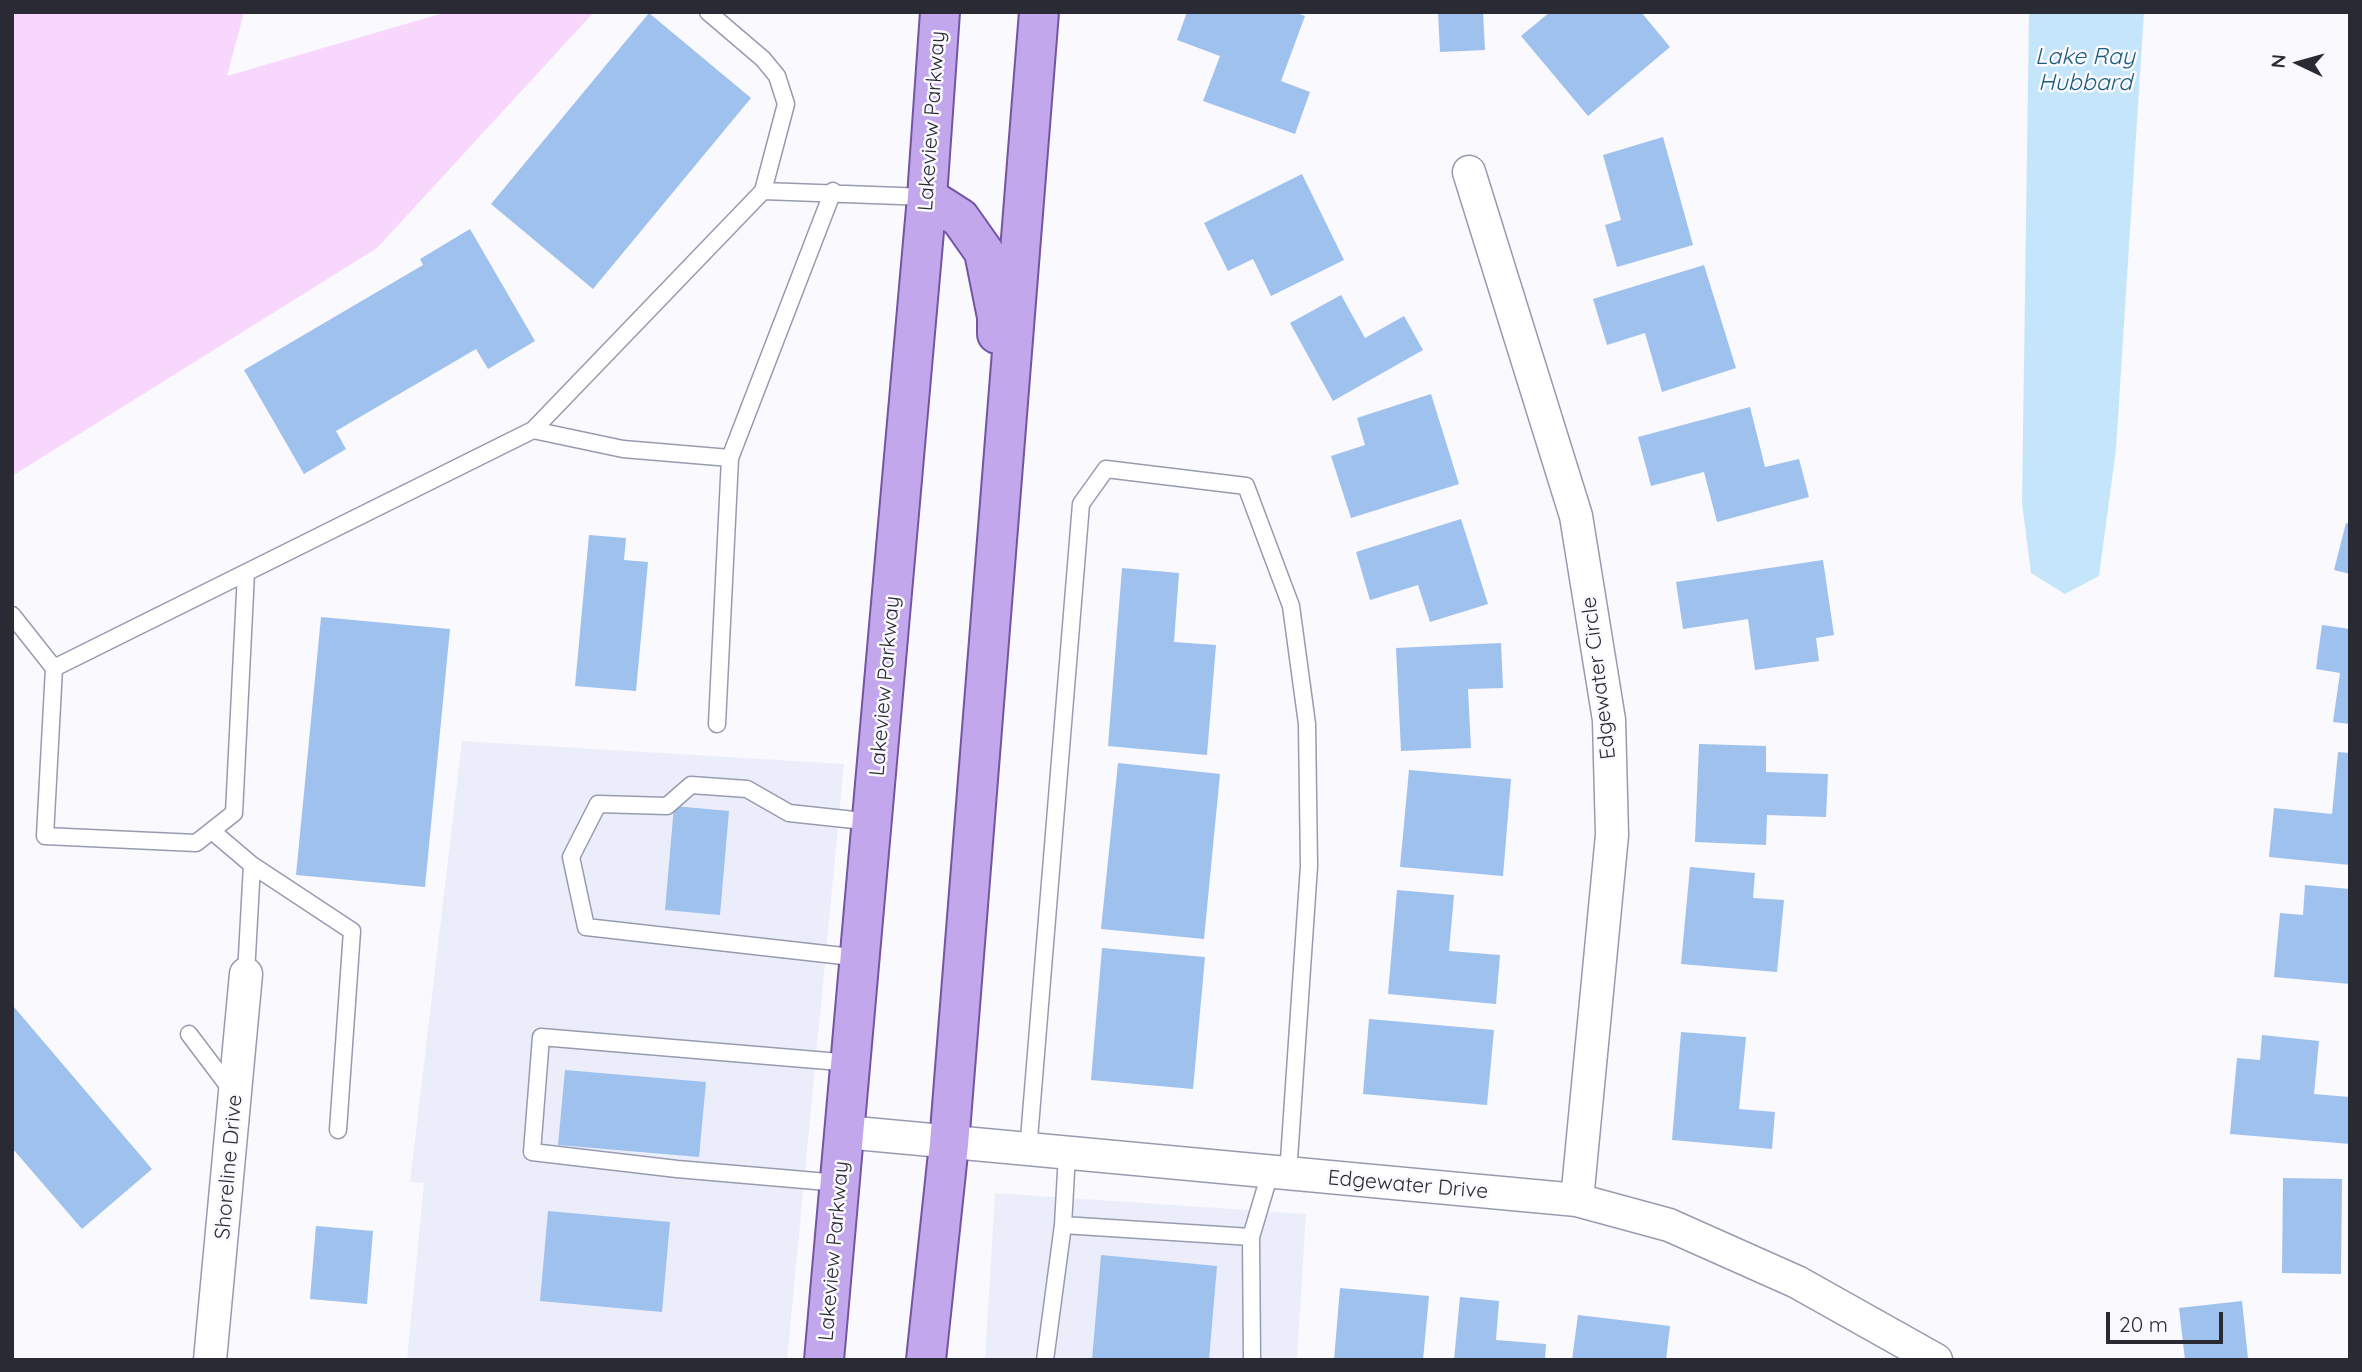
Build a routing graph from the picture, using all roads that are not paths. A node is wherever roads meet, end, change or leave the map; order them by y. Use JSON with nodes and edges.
{"nodes":[{"id":1,"x":708,"y":12,"type":"edge"},
{"id":2,"x":940,"y":12,"type":"edge"},
{"id":3,"x":1039,"y":12,"type":"edge"},
{"id":4,"x":1469,"y":172,"type":"dead end"},
{"id":5,"x":764,"y":191,"type":"junction"},
{"id":6,"x":833,"y":191,"type":"junction"},
{"id":7,"x":927,"y":197,"type":"junction"},
{"id":8,"x":533,"y":430,"type":"junction"},
{"id":9,"x":730,"y":458,"type":"junction"},
{"id":10,"x":1000,"y":494,"type":"junction"},
{"id":11,"x":246,"y":573,"type":"junction"},
{"id":12,"x":12,"y":615,"type":"edge"},
{"id":13,"x":54,"y":668,"type":"junction"},
{"id":14,"x":718,"y":724,"type":"dead end"},
{"id":15,"x":873,"y":822,"type":"junction"},
{"id":16,"x":212,"y":831,"type":"junction"},
{"id":17,"x":252,"y":865,"type":"junction"},
{"id":18,"x":861,"y":958,"type":"junction"},
{"id":19,"x":246,"y":974,"type":"joint"},
{"id":20,"x":189,"y":1034,"type":"dead end"},
{"id":21,"x":852,"y":1063,"type":"junction"},
{"id":22,"x":236,"y":1096,"type":"junction"},
{"id":23,"x":338,"y":1130,"type":"dead end"},
{"id":24,"x":845,"y":1132,"type":"junction"},
{"id":25,"x":949,"y":1144,"type":"junction"},
{"id":26,"x":1028,"y":1151,"type":"junction"},
{"id":27,"x":1067,"y":1154,"type":"junction"},
{"id":28,"x":1279,"y":1173,"type":"junction"},
{"id":29,"x":840,"y":1183,"type":"junction"},
{"id":30,"x":1577,"y":1200,"type":"junction"},
{"id":31,"x":1063,"y":1224,"type":"junction"},
{"id":32,"x":1251,"y":1237,"type":"junction"},
{"id":33,"x":210,"y":1360,"type":"edge"},
{"id":34,"x":824,"y":1360,"type":"edge"},
{"id":35,"x":926,"y":1360,"type":"edge"},
{"id":36,"x":1045,"y":1360,"type":"edge"},
{"id":37,"x":1252,"y":1360,"type":"edge"},
{"id":38,"x":1936,"y":1360,"type":"edge"}],
"edges":[{"from":1,"to":5,"type":"lane"},
{"from":2,"to":7,"type":"main road","name":"Lakeview Parkway"},
{"from":3,"to":10,"type":"main road"},
{"from":4,"to":30,"type":"street","name":"Edgewater Circle"},
{"from":5,"to":6,"type":"lane"},
{"from":5,"to":8,"type":"lane"},
{"from":6,"to":7,"type":"lane"},
{"from":6,"to":9,"type":"lane"},
{"from":7,"to":10,"type":"main road"},
{"from":7,"to":15,"type":"main road","name":"Lakeview Parkway"},
{"from":8,"to":9,"type":"lane"},
{"from":8,"to":11,"type":"lane"},
{"from":9,"to":14,"type":"lane"},
{"from":10,"to":25,"type":"main road"},
{"from":11,"to":13,"type":"lane"},
{"from":11,"to":16,"type":"lane"},
{"from":12,"to":13,"type":"lane"},
{"from":13,"to":16,"type":"lane"},
{"from":15,"to":18,"type":"main road","name":"Lakeview Parkway"},
{"from":15,"to":18,"type":"lane"},
{"from":16,"to":17,"type":"lane"},
{"from":17,"to":19,"type":"lane"},
{"from":17,"to":23,"type":"lane"},
{"from":18,"to":21,"type":"main road","name":"Lakeview Parkway"},
{"from":19,"to":22,"type":"street","name":"Shoreline Drive"},
{"from":20,"to":22,"type":"lane"},
{"from":21,"to":24,"type":"main road","name":"Lakeview Parkway"},
{"from":21,"to":29,"type":"lane"},
{"from":22,"to":33,"type":"street","name":"Shoreline Drive"},
{"from":24,"to":25,"type":"street","name":"Edgewater Drive"},
{"from":24,"to":29,"type":"main road","name":"Lakeview Parkway"},
{"from":25,"to":26,"type":"street","name":"Edgewater Drive"},
{"from":25,"to":35,"type":"main road"},
{"from":26,"to":27,"type":"street","name":"Edgewater Drive"},
{"from":26,"to":28,"type":"lane"},
{"from":27,"to":28,"type":"street","name":"Edgewater Drive"},
{"from":27,"to":31,"type":"lane"},
{"from":28,"to":30,"type":"street","name":"Edgewater Drive"},
{"from":28,"to":32,"type":"lane"},
{"from":29,"to":34,"type":"main road","name":"Lakeview Parkway"},
{"from":30,"to":38,"type":"street","name":"Edgewater Drive"},
{"from":31,"to":32,"type":"lane"},
{"from":31,"to":36,"type":"lane"},
{"from":32,"to":37,"type":"lane"}]}
